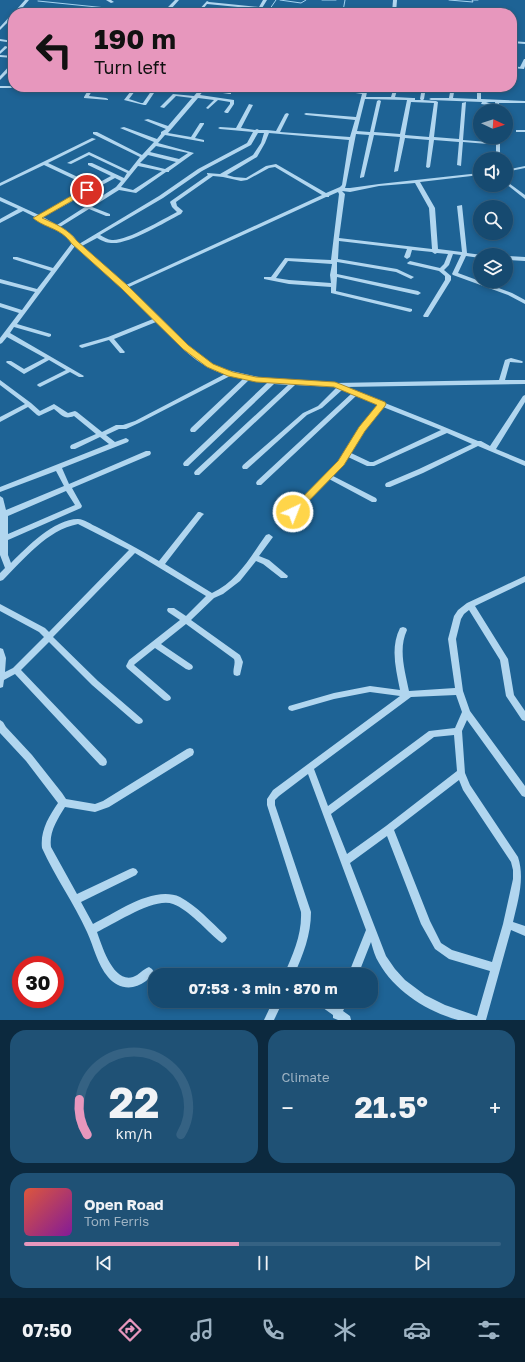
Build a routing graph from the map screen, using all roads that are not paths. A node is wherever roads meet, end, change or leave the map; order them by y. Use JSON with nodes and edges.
{"nodes":[{"id":1,"x":177,"y":0,"type":"edge"},
{"id":2,"x":264,"y":0,"type":"edge"},
{"id":3,"x":27,"y":1,"type":"edge"},
{"id":4,"x":210,"y":2,"type":"edge"},
{"id":5,"x":20,"y":8,"type":"edge"},
{"id":6,"x":168,"y":8,"type":"edge"},
{"id":7,"x":260,"y":8,"type":"joint"},
{"id":8,"x":0,"y":19,"type":"edge"},
{"id":9,"x":8,"y":21,"type":"joint"},
{"id":10,"x":0,"y":29,"type":"edge"},
{"id":11,"x":6,"y":47,"type":"dead end"},
{"id":12,"x":0,"y":54,"type":"edge"},
{"id":13,"x":525,"y":60,"type":"edge"},
{"id":14,"x":517,"y":68,"type":"edge"},
{"id":15,"x":8,"y":70,"type":"edge"},
{"id":16,"x":0,"y":79,"type":"edge"},
{"id":17,"x":89,"y":92,"type":"edge"},
{"id":18,"x":132,"y":92,"type":"edge"},
{"id":19,"x":152,"y":92,"type":"edge"},
{"id":20,"x":200,"y":92,"type":"edge"},
{"id":21,"x":224,"y":92,"type":"edge"},
{"id":22,"x":365,"y":92,"type":"edge"},
{"id":23,"x":395,"y":92,"type":"edge"},
{"id":24,"x":423,"y":92,"type":"edge"},
{"id":25,"x":452,"y":92,"type":"edge"},
{"id":26,"x":479,"y":92,"type":"edge"},
{"id":27,"x":229,"y":93,"type":"dead end"},
{"id":28,"x":196,"y":97,"type":"junction"},
{"id":29,"x":393,"y":98,"type":"junction"},
{"id":30,"x":106,"y":99,"type":"dead end"},
{"id":31,"x":217,"y":99,"type":"junction"},
{"id":32,"x":422,"y":99,"type":"junction"},
{"id":33,"x":451,"y":100,"type":"junction"},
{"id":34,"x":479,"y":100,"type":"junction"},
{"id":35,"x":379,"y":101,"type":"dead end"},
{"id":36,"x":497,"y":101,"type":"junction"},
{"id":37,"x":436,"y":102,"type":"junction"},
{"id":38,"x":525,"y":102,"type":"edge"},
{"id":39,"x":464,"y":103,"type":"junction"},
{"id":40,"x":490,"y":104,"type":"edge"},
{"id":41,"x":497,"y":104,"type":"edge"},
{"id":42,"x":251,"y":105,"type":"dead end"},
{"id":43,"x":162,"y":107,"type":"dead end"},
{"id":44,"x":208,"y":108,"type":"dead end"},
{"id":45,"x":226,"y":112,"type":"dead end"},
{"id":46,"x":287,"y":114,"type":"dead end"},
{"id":47,"x":306,"y":114,"type":"dead end"},
{"id":48,"x":358,"y":119,"type":"junction"},
{"id":49,"x":146,"y":120,"type":"dead end"},
{"id":50,"x":202,"y":124,"type":"dead end"},
{"id":51,"x":122,"y":128,"type":"dead end"},
{"id":52,"x":168,"y":128,"type":"junction"},
{"id":53,"x":220,"y":128,"type":"dead end"},
{"id":54,"x":238,"y":129,"type":"junction"},
{"id":55,"x":257,"y":130,"type":"junction"},
{"id":56,"x":268,"y":131,"type":"junction"},
{"id":57,"x":518,"y":131,"type":"dead end"},
{"id":58,"x":525,"y":131,"type":"edge"},
{"id":59,"x":278,"y":132,"type":"junction"},
{"id":60,"x":354,"y":132,"type":"junction"},
{"id":61,"x":95,"y":133,"type":"dead end"},
{"id":62,"x":164,"y":133,"type":"junction"},
{"id":63,"x":371,"y":134,"type":"junction"},
{"id":64,"x":403,"y":136,"type":"junction"},
{"id":65,"x":94,"y":139,"type":"dead end"},
{"id":66,"x":192,"y":139,"type":"junction"},
{"id":67,"x":352,"y":139,"type":"junction"},
{"id":68,"x":433,"y":139,"type":"junction"},
{"id":69,"x":202,"y":141,"type":"dead end"},
{"id":70,"x":461,"y":141,"type":"junction"},
{"id":71,"x":155,"y":142,"type":"junction"},
{"id":72,"x":473,"y":142,"type":"edge"},
{"id":73,"x":144,"y":155,"type":"junction"},
{"id":74,"x":180,"y":161,"type":"junction"},
{"id":75,"x":69,"y":163,"type":"dead end"},
{"id":76,"x":45,"y":164,"type":"junction"},
{"id":77,"x":90,"y":164,"type":"dead end"},
{"id":78,"x":137,"y":164,"type":"junction"},
{"id":79,"x":459,"y":165,"type":"dead end"},
{"id":80,"x":428,"y":167,"type":"dead end"},
{"id":81,"x":525,"y":167,"type":"edge"},
{"id":82,"x":200,"y":170,"type":"junction"},
{"id":83,"x":513,"y":170,"type":"edge"},
{"id":84,"x":166,"y":171,"type":"junction"},
{"id":85,"x":396,"y":171,"type":"dead end"},
{"id":86,"x":130,"y":173,"type":"junction"},
{"id":87,"x":212,"y":175,"type":"junction"},
{"id":88,"x":223,"y":175,"type":"junction"},
{"id":89,"x":473,"y":175,"type":"edge"},
{"id":90,"x":114,"y":176,"type":"junction"},
{"id":91,"x":362,"y":177,"type":"dead end"},
{"id":92,"x":80,"y":180,"type":"dead end"},
{"id":93,"x":124,"y":180,"type":"junction"},
{"id":94,"x":417,"y":181,"type":"junction"},
{"id":95,"x":0,"y":186,"type":"edge"},
{"id":96,"x":118,"y":188,"type":"junction"},
{"id":97,"x":513,"y":188,"type":"edge"},
{"id":98,"x":340,"y":189,"type":"junction"},
{"id":99,"x":327,"y":196,"type":"junction"},
{"id":100,"x":161,"y":197,"type":"junction"},
{"id":101,"x":525,"y":197,"type":"edge"},
{"id":102,"x":0,"y":199,"type":"edge"},
{"id":103,"x":173,"y":202,"type":"junction"},
{"id":104,"x":460,"y":206,"type":"dead end"},
{"id":105,"x":89,"y":207,"type":"junction"},
{"id":106,"x":22,"y":210,"type":"junction"},
{"id":107,"x":108,"y":215,"type":"dead end"},
{"id":108,"x":37,"y":218,"type":"junction"},
{"id":109,"x":0,"y":221,"type":"edge"},
{"id":110,"x":57,"y":227,"type":"junction"},
{"id":111,"x":96,"y":235,"type":"junction"},
{"id":112,"x":336,"y":239,"type":"junction"},
{"id":113,"x":77,"y":245,"type":"junction"},
{"id":114,"x":410,"y":249,"type":"junction"},
{"id":115,"x":435,"y":252,"type":"junction"},
{"id":116,"x":451,"y":253,"type":"junction"},
{"id":117,"x":464,"y":254,"type":"junction"},
{"id":118,"x":473,"y":255,"type":"edge"},
{"id":119,"x":407,"y":257,"type":"dead end"},
{"id":120,"x":15,"y":258,"type":"dead end"},
{"id":121,"x":513,"y":258,"type":"edge"},
{"id":122,"x":525,"y":259,"type":"edge"},
{"id":123,"x":334,"y":261,"type":"junction"},
{"id":124,"x":410,"y":263,"type":"dead end"},
{"id":125,"x":55,"y":270,"type":"junction"},
{"id":126,"x":441,"y":270,"type":"junction"},
{"id":127,"x":333,"y":275,"type":"junction"},
{"id":128,"x":412,"y":277,"type":"dead end"},
{"id":129,"x":0,"y":280,"type":"edge"},
{"id":130,"x":333,"y":285,"type":"junction"},
{"id":131,"x":125,"y":287,"type":"junction"},
{"id":132,"x":38,"y":291,"type":"junction"},
{"id":133,"x":418,"y":293,"type":"dead end"},
{"id":134,"x":525,"y":302,"type":"edge"},
{"id":135,"x":0,"y":305,"type":"edge"},
{"id":136,"x":410,"y":310,"type":"dead end"},
{"id":137,"x":23,"y":312,"type":"junction"},
{"id":138,"x":426,"y":316,"type":"dead end"},
{"id":139,"x":158,"y":319,"type":"junction"},
{"id":140,"x":13,"y":325,"type":"junction"},
{"id":141,"x":4,"y":335,"type":"edge"},
{"id":142,"x":49,"y":335,"type":"dead end"},
{"id":143,"x":110,"y":338,"type":"junction"},
{"id":144,"x":0,"y":342,"type":"edge"},
{"id":145,"x":82,"y":346,"type":"dead end"},
{"id":146,"x":122,"y":352,"type":"dead end"},
{"id":147,"x":49,"y":358,"type":"junction"},
{"id":148,"x":9,"y":362,"type":"dead end"},
{"id":149,"x":520,"y":362,"type":"dead end"},
{"id":150,"x":70,"y":370,"type":"junction"},
{"id":151,"x":230,"y":374,"type":"junction"},
{"id":152,"x":81,"y":376,"type":"dead end"},
{"id":153,"x":248,"y":378,"type":"junction"},
{"id":154,"x":0,"y":382,"type":"edge"},
{"id":155,"x":272,"y":382,"type":"junction"},
{"id":156,"x":502,"y":382,"type":"junction"},
{"id":157,"x":525,"y":382,"type":"edge"},
{"id":158,"x":293,"y":383,"type":"junction"},
{"id":159,"x":40,"y":384,"type":"dead end"},
{"id":160,"x":337,"y":386,"type":"junction"},
{"id":161,"x":354,"y":394,"type":"junction"},
{"id":162,"x":525,"y":397,"type":"edge"},
{"id":163,"x":29,"y":404,"type":"junction"},
{"id":164,"x":382,"y":404,"type":"junction"},
{"id":165,"x":522,"y":410,"type":"edge"},
{"id":166,"x":0,"y":420,"type":"edge"},
{"id":167,"x":193,"y":430,"type":"dead end"},
{"id":168,"x":447,"y":430,"type":"junction"},
{"id":169,"x":102,"y":434,"type":"junction"},
{"id":170,"x":126,"y":440,"type":"dead end"},
{"id":171,"x":479,"y":443,"type":"junction"},
{"id":172,"x":114,"y":445,"type":"junction"},
{"id":173,"x":73,"y":447,"type":"dead end"},
{"id":174,"x":492,"y":449,"type":"junction"},
{"id":175,"x":148,"y":453,"type":"dead end"},
{"id":176,"x":347,"y":454,"type":"junction"},
{"id":177,"x":186,"y":464,"type":"dead end"},
{"id":178,"x":525,"y":464,"type":"edge"},
{"id":179,"x":245,"y":467,"type":"dead end"},
{"id":180,"x":58,"y":468,"type":"junction"},
{"id":181,"x":196,"y":473,"type":"dead end"},
{"id":182,"x":328,"y":476,"type":"junction"},
{"id":183,"x":259,"y":483,"type":"dead end"},
{"id":184,"x":388,"y":485,"type":"dead end"},
{"id":185,"x":68,"y":488,"type":"junction"},
{"id":186,"x":0,"y":490,"type":"edge"},
{"id":187,"x":0,"y":498,"type":"edge"},
{"id":188,"x":374,"y":500,"type":"dead end"},
{"id":189,"x":293,"y":512,"type":"dead end"},
{"id":190,"x":200,"y":514,"type":"dead end"},
{"id":191,"x":2,"y":516,"type":"edge"},
{"id":192,"x":268,"y":537,"type":"dead end"},
{"id":193,"x":3,"y":539,"type":"junction"},
{"id":194,"x":134,"y":549,"type":"junction"},
{"id":195,"x":254,"y":557,"type":"junction"},
{"id":196,"x":160,"y":565,"type":"junction"},
{"id":197,"x":9,"y":569,"type":"junction"},
{"id":198,"x":284,"y":576,"type":"dead end"},
{"id":199,"x":0,"y":578,"type":"edge"},
{"id":200,"x":525,"y":579,"type":"edge"},
{"id":201,"x":211,"y":596,"type":"junction"},
{"id":202,"x":470,"y":605,"type":"junction"},
{"id":203,"x":0,"y":607,"type":"edge"},
{"id":204,"x":171,"y":610,"type":"dead end"},
{"id":205,"x":186,"y":620,"type":"junction"},
{"id":206,"x":403,"y":630,"type":"dead end"},
{"id":207,"x":50,"y":636,"type":"junction"},
{"id":208,"x":155,"y":644,"type":"junction"},
{"id":209,"x":0,"y":651,"type":"edge"},
{"id":210,"x":189,"y":667,"type":"dead end"},
{"id":211,"x":16,"y":670,"type":"junction"},
{"id":212,"x":237,"y":673,"type":"dead end"},
{"id":213,"x":0,"y":679,"type":"edge"},
{"id":214,"x":0,"y":685,"type":"edge"},
{"id":215,"x":459,"y":691,"type":"junction"},
{"id":216,"x":407,"y":693,"type":"junction"},
{"id":217,"x":167,"y":698,"type":"dead end"},
{"id":218,"x":292,"y":708,"type":"dead end"},
{"id":219,"x":466,"y":712,"type":"junction"},
{"id":220,"x":525,"y":718,"type":"edge"},
{"id":221,"x":139,"y":721,"type":"dead end"},
{"id":222,"x":0,"y":724,"type":"edge"},
{"id":223,"x":458,"y":731,"type":"junction"},
{"id":224,"x":190,"y":752,"type":"dead end"},
{"id":225,"x":103,"y":762,"type":"dead end"},
{"id":226,"x":310,"y":769,"type":"junction"},
{"id":227,"x":460,"y":773,"type":"junction"},
{"id":228,"x":525,"y":793,"type":"edge"},
{"id":229,"x":63,"y":804,"type":"junction"},
{"id":230,"x":327,"y":812,"type":"junction"},
{"id":231,"x":389,"y":829,"type":"junction"},
{"id":232,"x":345,"y":861,"type":"junction"},
{"id":233,"x":133,"y":872,"type":"dead end"},
{"id":234,"x":75,"y":900,"type":"junction"},
{"id":235,"x":508,"y":924,"type":"junction"},
{"id":236,"x":91,"y":930,"type":"junction"},
{"id":237,"x":371,"y":930,"type":"junction"},
{"id":238,"x":525,"y":931,"type":"edge"},
{"id":239,"x":222,"y":938,"type":"dead end"},
{"id":240,"x":293,"y":968,"type":"edge"},
{"id":241,"x":356,"y":968,"type":"edge"},
{"id":242,"x":495,"y":968,"type":"junction"},
{"id":243,"x":148,"y":973,"type":"edge"},
{"id":244,"x":275,"y":1008,"type":"edge"},
{"id":245,"x":331,"y":1008,"type":"edge"},
{"id":246,"x":341,"y":1017,"type":"edge"},
{"id":247,"x":269,"y":1020,"type":"edge"},
{"id":248,"x":474,"y":1020,"type":"edge"},
{"id":249,"x":481,"y":1020,"type":"edge"}],
"edges":[{"from":1,"to":6,"type":"street"},
{"from":2,"to":7,"type":"street"},
{"from":3,"to":5,"type":"street"},
{"from":4,"to":7,"type":"street"},
{"from":8,"to":9,"type":"street"},
{"from":9,"to":10,"type":"street"},
{"from":11,"to":12,"type":"street"},
{"from":13,"to":14,"type":"street"},
{"from":15,"to":16,"type":"street"},
{"from":17,"to":30,"type":"street"},
{"from":18,"to":19,"type":"street"},
{"from":20,"to":28,"type":"street"},
{"from":21,"to":27,"type":"street"},
{"from":22,"to":29,"type":"street"},
{"from":22,"to":48,"type":"street"},
{"from":23,"to":29,"type":"street"},
{"from":24,"to":32,"type":"street"},
{"from":25,"to":33,"type":"street"},
{"from":26,"to":34,"type":"street"},
{"from":28,"to":31,"type":"street"},
{"from":28,"to":43,"type":"street"},
{"from":28,"to":52,"type":"street"},
{"from":29,"to":32,"type":"street"},
{"from":31,"to":44,"type":"street"},
{"from":31,"to":45,"type":"street"},
{"from":32,"to":33,"type":"street"},
{"from":33,"to":34,"type":"street"},
{"from":34,"to":36,"type":"street"},
{"from":35,"to":63,"type":"street"},
{"from":36,"to":38,"type":"street"},
{"from":36,"to":41,"type":"street"},
{"from":37,"to":39,"type":"street"},
{"from":37,"to":64,"type":"street"},
{"from":37,"to":68,"type":"street"},
{"from":39,"to":40,"type":"street"},
{"from":39,"to":70,"type":"street"},
{"from":42,"to":54,"type":"street"},
{"from":46,"to":59,"type":"street"},
{"from":47,"to":48,"type":"street"},
{"from":48,"to":60,"type":"street"},
{"from":49,"to":52,"type":"street"},
{"from":50,"to":66,"type":"street"},
{"from":51,"to":71,"type":"street"},
{"from":52,"to":62,"type":"street"},
{"from":53,"to":54,"type":"street"},
{"from":54,"to":55,"type":"street"},
{"from":55,"to":56,"type":"street"},
{"from":55,"to":82,"type":"street"},
{"from":56,"to":59,"type":"street"},
{"from":56,"to":88,"type":"street"},
{"from":57,"to":58,"type":"street"},
{"from":59,"to":67,"type":"street"},
{"from":60,"to":63,"type":"street"},
{"from":60,"to":67,"type":"street"},
{"from":61,"to":73,"type":"street"},
{"from":62,"to":66,"type":"street"},
{"from":62,"to":71,"type":"street"},
{"from":63,"to":64,"type":"street"},
{"from":63,"to":91,"type":"street"},
{"from":64,"to":68,"type":"street"},
{"from":64,"to":85,"type":"street"},
{"from":65,"to":76,"type":"street"},
{"from":66,"to":69,"type":"street"},
{"from":67,"to":98,"type":"street"},
{"from":68,"to":70,"type":"street"},
{"from":68,"to":80,"type":"street"},
{"from":70,"to":72,"type":"street"},
{"from":70,"to":79,"type":"street"},
{"from":71,"to":73,"type":"street"},
{"from":71,"to":74,"type":"street"},
{"from":73,"to":74,"type":"street"},
{"from":73,"to":78,"type":"street"},
{"from":74,"to":84,"type":"street"},
{"from":75,"to":86,"type":"street"},
{"from":76,"to":92,"type":"street"},
{"from":76,"to":95,"type":"street"},
{"from":77,"to":90,"type":"street"},
{"from":78,"to":84,"type":"street"},
{"from":78,"to":86,"type":"street"},
{"from":81,"to":83,"type":"street"},
{"from":82,"to":87,"type":"street"},
{"from":82,"to":100,"type":"street"},
{"from":84,"to":96,"type":"street"},
{"from":86,"to":93,"type":"street"},
{"from":87,"to":88,"type":"street"},
{"from":87,"to":103,"type":"street"},
{"from":88,"to":99,"type":"street"},
{"from":89,"to":94,"type":"street"},
{"from":90,"to":93,"type":"street"},
{"from":90,"to":108,"type":"street"},
{"from":93,"to":96,"type":"street"},
{"from":94,"to":98,"type":"street"},
{"from":94,"to":115,"type":"street"},
{"from":96,"to":105,"type":"street"},
{"from":97,"to":101,"type":"street"},
{"from":98,"to":99,"type":"street"},
{"from":98,"to":112,"type":"street"},
{"from":99,"to":131,"type":"street"},
{"from":100,"to":103,"type":"street"},
{"from":100,"to":111,"type":"street"},
{"from":102,"to":106,"type":"street"},
{"from":103,"to":111,"type":"street"},
{"from":104,"to":117,"type":"street"},
{"from":105,"to":107,"type":"street"},
{"from":105,"to":110,"type":"street"},
{"from":106,"to":108,"type":"street"},
{"from":106,"to":109,"type":"street"},
{"from":108,"to":110,"type":"street"},
{"from":110,"to":113,"type":"street"},
{"from":111,"to":113,"type":"street"},
{"from":112,"to":114,"type":"street"},
{"from":112,"to":123,"type":"street"},
{"from":113,"to":125,"type":"street"},
{"from":113,"to":131,"type":"street"},
{"from":114,"to":115,"type":"street"},
{"from":114,"to":119,"type":"street"},
{"from":115,"to":116,"type":"street"},
{"from":116,"to":117,"type":"street"},
{"from":116,"to":126,"type":"street"},
{"from":117,"to":118,"type":"street"},
{"from":117,"to":134,"type":"street"},
{"from":120,"to":125,"type":"street"},
{"from":121,"to":122,"type":"street"},
{"from":123,"to":127,"type":"street"},
{"from":123,"to":128,"type":"street"},
{"from":123,"to":130,"type":"street"},
{"from":124,"to":126,"type":"street"},
{"from":125,"to":132,"type":"street"},
{"from":126,"to":138,"type":"street"},
{"from":127,"to":130,"type":"street"},
{"from":127,"to":133,"type":"street"},
{"from":129,"to":132,"type":"street"},
{"from":130,"to":136,"type":"street"},
{"from":131,"to":139,"type":"street"},
{"from":132,"to":137,"type":"street"},
{"from":135,"to":137,"type":"street"},
{"from":137,"to":140,"type":"street"},
{"from":139,"to":143,"type":"street"},
{"from":139,"to":151,"type":"street"},
{"from":140,"to":141,"type":"street"},
{"from":140,"to":142,"type":"street"},
{"from":141,"to":144,"type":"street"},
{"from":141,"to":147,"type":"street"},
{"from":143,"to":145,"type":"street"},
{"from":143,"to":146,"type":"street"},
{"from":147,"to":148,"type":"street"},
{"from":147,"to":150,"type":"street"},
{"from":149,"to":156,"type":"street"},
{"from":150,"to":152,"type":"street"},
{"from":150,"to":159,"type":"street"},
{"from":151,"to":153,"type":"street"},
{"from":151,"to":169,"type":"street"},
{"from":153,"to":155,"type":"street"},
{"from":153,"to":167,"type":"street"},
{"from":154,"to":163,"type":"street"},
{"from":155,"to":158,"type":"street"},
{"from":155,"to":177,"type":"street"},
{"from":156,"to":157,"type":"street"},
{"from":156,"to":160,"type":"street"},
{"from":158,"to":160,"type":"street"},
{"from":158,"to":181,"type":"street"},
{"from":160,"to":161,"type":"street"},
{"from":160,"to":179,"type":"street"},
{"from":161,"to":164,"type":"street"},
{"from":161,"to":183,"type":"street"},
{"from":162,"to":165,"type":"street"},
{"from":163,"to":166,"type":"street"},
{"from":163,"to":169,"type":"street"},
{"from":164,"to":168,"type":"street"},
{"from":164,"to":176,"type":"street"},
{"from":165,"to":174,"type":"street"},
{"from":168,"to":171,"type":"street"},
{"from":168,"to":176,"type":"street"},
{"from":169,"to":172,"type":"street"},
{"from":169,"to":173,"type":"street"},
{"from":170,"to":172,"type":"street"},
{"from":171,"to":174,"type":"street"},
{"from":171,"to":184,"type":"street"},
{"from":172,"to":180,"type":"street"},
{"from":174,"to":178,"type":"street"},
{"from":175,"to":185,"type":"street"},
{"from":176,"to":182,"type":"street"},
{"from":180,"to":185,"type":"street"},
{"from":180,"to":186,"type":"street"},
{"from":182,"to":188,"type":"street"},
{"from":182,"to":189,"type":"street"},
{"from":185,"to":191,"type":"street"},
{"from":185,"to":193,"type":"street"},
{"from":187,"to":191,"type":"street"},
{"from":190,"to":196,"type":"street"},
{"from":191,"to":193,"type":"street"},
{"from":192,"to":195,"type":"street"},
{"from":193,"to":197,"type":"street"},
{"from":194,"to":196,"type":"street"},
{"from":194,"to":197,"type":"street"},
{"from":194,"to":207,"type":"street"},
{"from":195,"to":198,"type":"street"},
{"from":195,"to":201,"type":"street"},
{"from":196,"to":201,"type":"street"},
{"from":197,"to":199,"type":"street"},
{"from":200,"to":202,"type":"street"},
{"from":201,"to":205,"type":"street"},
{"from":202,"to":215,"type":"street"},
{"from":202,"to":220,"type":"street"},
{"from":203,"to":207,"type":"street"},
{"from":204,"to":205,"type":"street"},
{"from":205,"to":208,"type":"street"},
{"from":205,"to":212,"type":"street"},
{"from":206,"to":216,"type":"street"},
{"from":207,"to":211,"type":"street"},
{"from":207,"to":221,"type":"street"},
{"from":208,"to":210,"type":"street"},
{"from":208,"to":217,"type":"street"},
{"from":209,"to":213,"type":"street"},
{"from":211,"to":213,"type":"street"},
{"from":211,"to":225,"type":"street"},
{"from":213,"to":214,"type":"street"},
{"from":215,"to":216,"type":"street"},
{"from":215,"to":219,"type":"street"},
{"from":216,"to":218,"type":"street"},
{"from":216,"to":226,"type":"street"},
{"from":219,"to":223,"type":"street"},
{"from":219,"to":228,"type":"street"},
{"from":222,"to":229,"type":"street"},
{"from":223,"to":227,"type":"street"},
{"from":223,"to":230,"type":"street"},
{"from":224,"to":229,"type":"street"},
{"from":226,"to":230,"type":"street"},
{"from":226,"to":240,"type":"street"},
{"from":227,"to":231,"type":"street"},
{"from":227,"to":235,"type":"street"},
{"from":229,"to":234,"type":"street"},
{"from":230,"to":232,"type":"street"},
{"from":231,"to":232,"type":"street"},
{"from":231,"to":242,"type":"street"},
{"from":232,"to":237,"type":"street"},
{"from":233,"to":234,"type":"street"},
{"from":234,"to":236,"type":"street"},
{"from":235,"to":238,"type":"street"},
{"from":235,"to":242,"type":"street"},
{"from":236,"to":239,"type":"street"},
{"from":236,"to":243,"type":"street"},
{"from":237,"to":241,"type":"street"},
{"from":237,"to":248,"type":"street"},
{"from":242,"to":249,"type":"street"},
{"from":244,"to":247,"type":"street"},
{"from":245,"to":246,"type":"street"}]}
